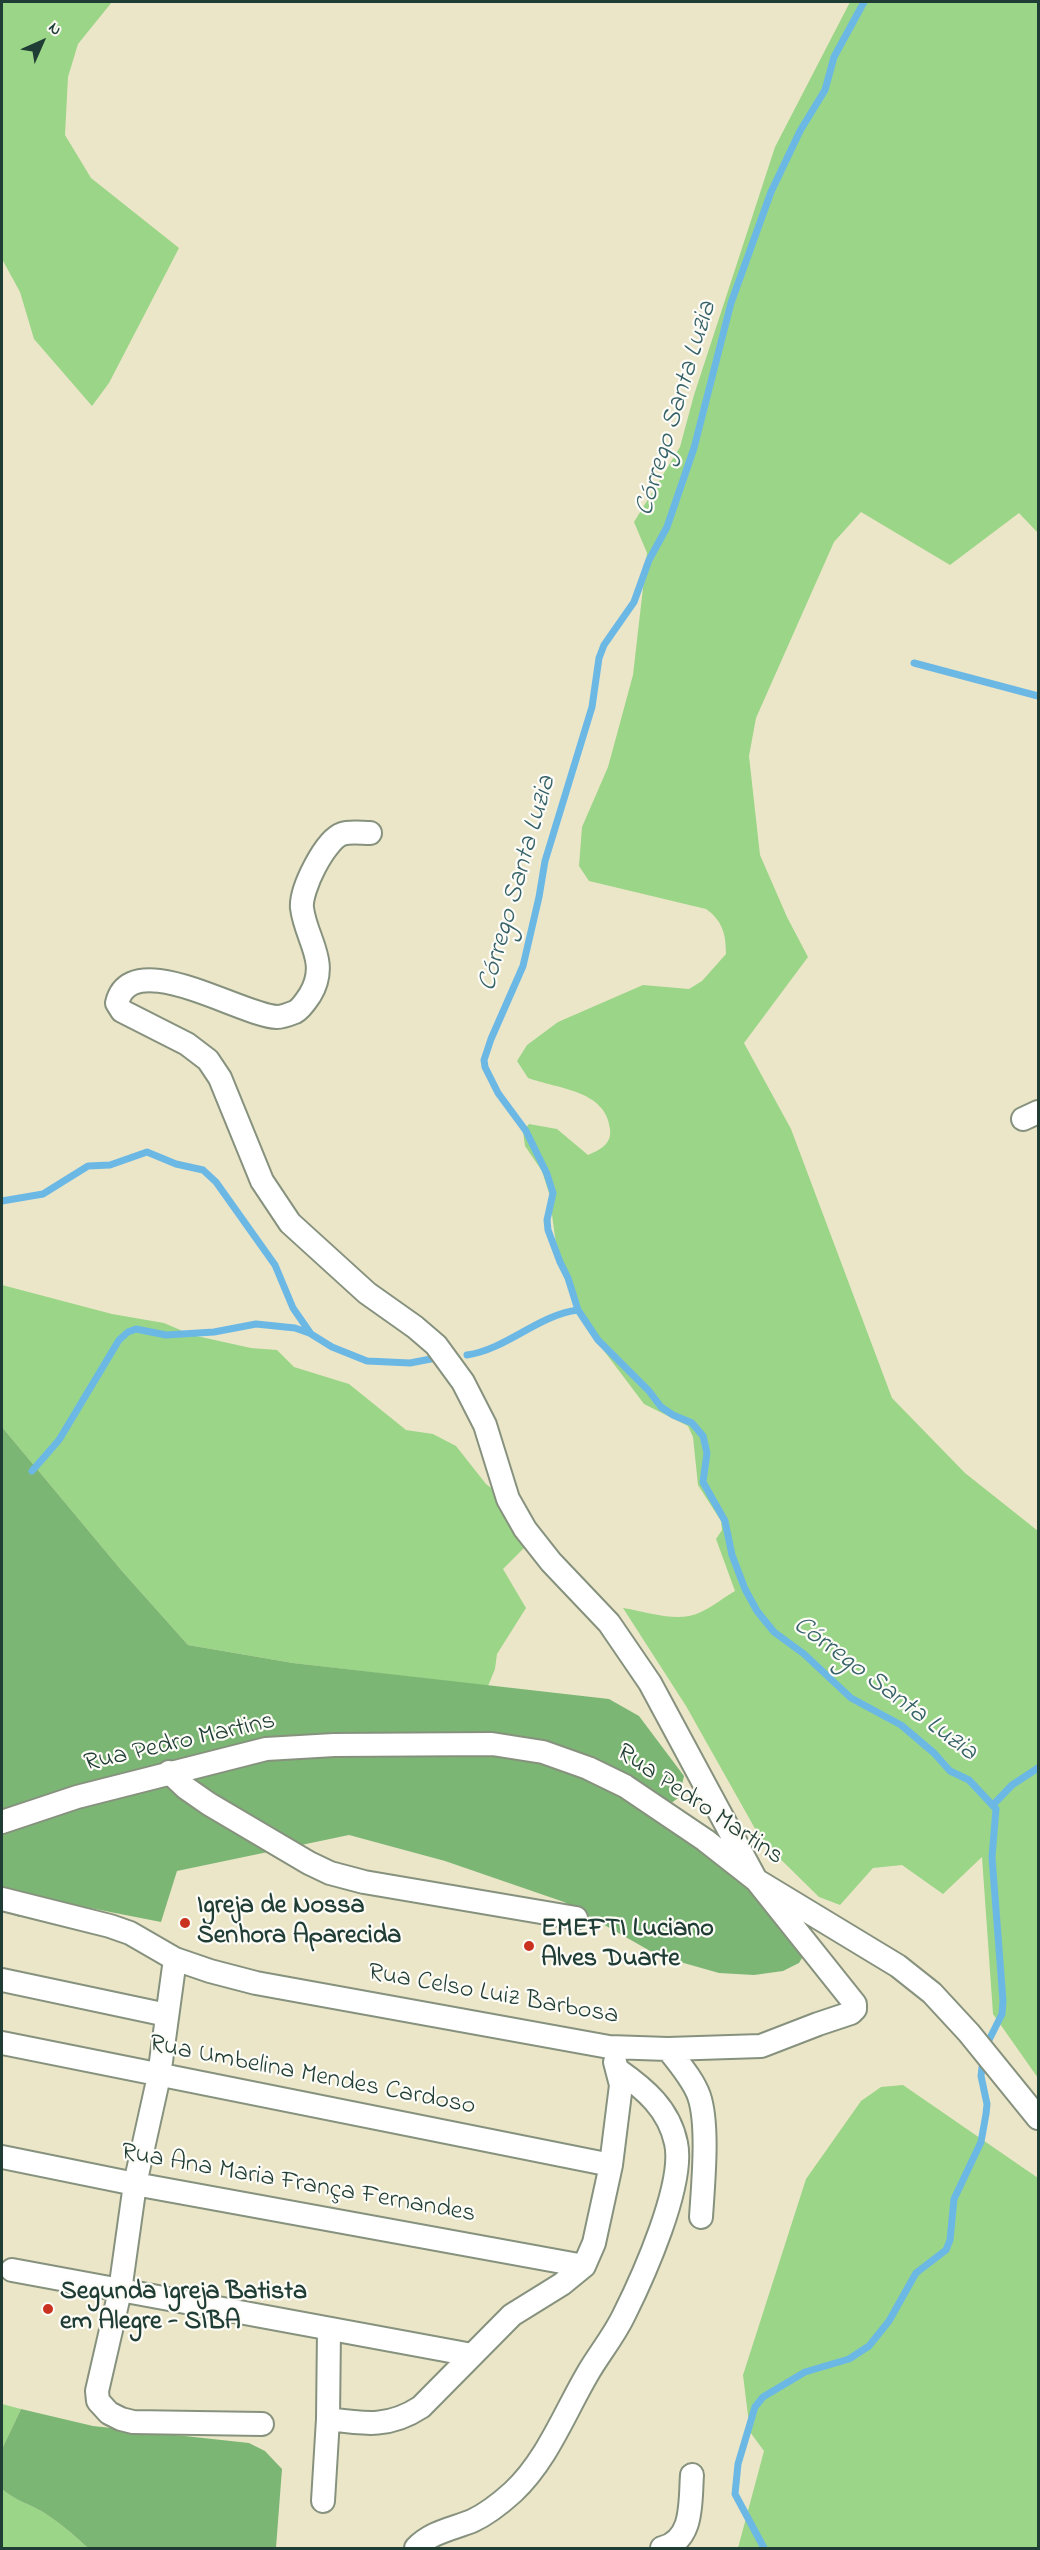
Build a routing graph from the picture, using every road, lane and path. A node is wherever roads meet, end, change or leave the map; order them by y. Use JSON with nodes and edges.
{"nodes":[{"id":1,"x":370,"y":833,"type":"dead end"},
{"id":2,"x":169,"y":1772,"type":"junction"},
{"id":3,"x":2,"y":1822,"type":"edge"},
{"id":4,"x":756,"y":1880,"type":"junction"},
{"id":5,"x":2,"y":1899,"type":"edge"},
{"id":6,"x":576,"y":1918,"type":"dead end"},
{"id":7,"x":175,"y":1959,"type":"junction"},
{"id":8,"x":2,"y":1980,"type":"edge"},
{"id":9,"x":167,"y":2015,"type":"junction"},
{"id":10,"x":2,"y":2043,"type":"edge"},
{"id":11,"x":609,"y":2047,"type":"junction"},
{"id":12,"x":668,"y":2049,"type":"junction"},
{"id":13,"x":618,"y":2070,"type":"junction"},
{"id":14,"x":159,"y":2076,"type":"junction"},
{"id":15,"x":1038,"y":2118,"type":"edge"},
{"id":16,"x":2,"y":2157,"type":"edge"},
{"id":17,"x":611,"y":2165,"type":"junction"},
{"id":18,"x":135,"y":2184,"type":"junction"},
{"id":19,"x":701,"y":2217,"type":"dead end"},
{"id":20,"x":584,"y":2266,"type":"junction"},
{"id":21,"x":12,"y":2270,"type":"dead end"},
{"id":22,"x":120,"y":2291,"type":"junction"},
{"id":23,"x":329,"y":2329,"type":"junction"},
{"id":24,"x":472,"y":2355,"type":"junction"},
{"id":25,"x":328,"y":2419,"type":"junction"},
{"id":26,"x":262,"y":2424,"type":"dead end"},
{"id":27,"x":692,"y":2475,"type":"dead end"},
{"id":28,"x":323,"y":2501,"type":"dead end"},
{"id":29,"x":416,"y":2548,"type":"edge"},
{"id":30,"x":662,"y":2548,"type":"edge"}],
"edges":[{"from":1,"to":4,"type":"street"},
{"from":2,"to":3,"type":"street","name":"Rua Pedro Martins"},
{"from":2,"to":4,"type":"street","name":"Rua Pedro Martins"},
{"from":2,"to":6,"type":"street"},
{"from":4,"to":12,"type":"street","name":"Rua Celso Luiz Barbosa"},
{"from":4,"to":15,"type":"street","name":"Rua Pedro Martins"},
{"from":5,"to":7,"type":"street","name":"Rua Celso Luiz Barbosa"},
{"from":7,"to":9,"type":"street"},
{"from":7,"to":11,"type":"street","name":"Rua Celso Luiz Barbosa"},
{"from":8,"to":9,"type":"street"},
{"from":9,"to":14,"type":"street"},
{"from":10,"to":14,"type":"street","name":"Rua Umbelina Mendes Cardoso"},
{"from":11,"to":12,"type":"street","name":"Rua Celso Luiz Barbosa"},
{"from":11,"to":13,"type":"street"},
{"from":12,"to":19,"type":"street"},
{"from":13,"to":17,"type":"street"},
{"from":13,"to":29,"type":"street"},
{"from":14,"to":17,"type":"street","name":"Rua Umbelina Mendes Cardoso"},
{"from":14,"to":18,"type":"street"},
{"from":16,"to":18,"type":"street","name":"Rua Ana Maria França Fernandes"},
{"from":17,"to":20,"type":"street"},
{"from":18,"to":20,"type":"street","name":"Rua Ana Maria França Fernandes"},
{"from":18,"to":22,"type":"street"},
{"from":20,"to":24,"type":"street"},
{"from":21,"to":22,"type":"street"},
{"from":22,"to":23,"type":"street"},
{"from":22,"to":26,"type":"street"},
{"from":23,"to":24,"type":"street"},
{"from":23,"to":25,"type":"street"},
{"from":24,"to":25,"type":"street"},
{"from":25,"to":28,"type":"street"},
{"from":27,"to":30,"type":"street"}]}
